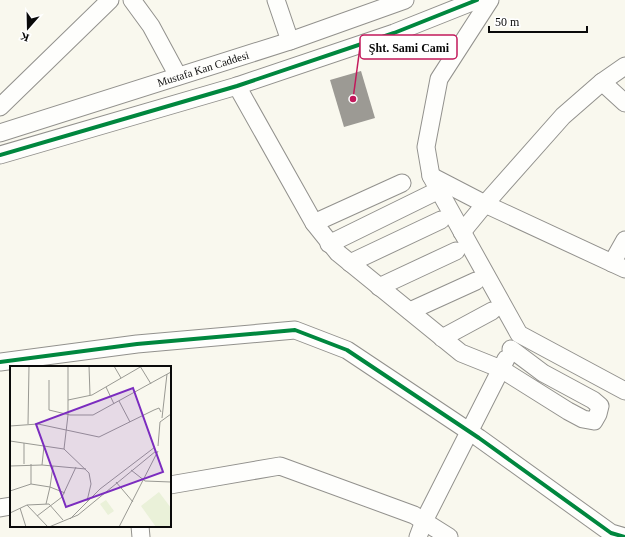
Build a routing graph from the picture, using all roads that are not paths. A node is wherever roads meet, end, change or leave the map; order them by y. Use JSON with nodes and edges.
{"nodes":[{"id":1,"x":110,"y":0,"type":"edge"},
{"id":2,"x":132,"y":0,"type":"edge"},
{"id":3,"x":276,"y":0,"type":"edge"},
{"id":4,"x":405,"y":0,"type":"edge"},
{"id":5,"x":477,"y":0,"type":"edge"},
{"id":6,"x":490,"y":0,"type":"edge"},
{"id":7,"x":290,"y":41,"type":"junction"},
{"id":8,"x":625,"y":66,"type":"edge"},
{"id":9,"x":178,"y":76,"type":"junction"},
{"id":10,"x":602,"y":82,"type":"junction"},
{"id":11,"x":237,"y":86,"type":"junction"},
{"id":12,"x":625,"y":104,"type":"edge"},
{"id":13,"x":0,"y":107,"type":"edge"},
{"id":14,"x":0,"y":133,"type":"edge"},
{"id":15,"x":0,"y":155,"type":"edge"},
{"id":16,"x":402,"y":183,"type":"dead end"},
{"id":17,"x":435,"y":183,"type":"junction"},
{"id":18,"x":485,"y":204,"type":"junction"},
{"id":19,"x":441,"y":220,"type":"dead end"},
{"id":20,"x":314,"y":223,"type":"junction"},
{"id":21,"x":462,"y":232,"type":"junction"},
{"id":22,"x":625,"y":240,"type":"edge"},
{"id":23,"x":330,"y":244,"type":"junction"},
{"id":24,"x":456,"y":250,"type":"dead end"},
{"id":25,"x":350,"y":263,"type":"junction"},
{"id":26,"x":618,"y":266,"type":"edge"},
{"id":27,"x":476,"y":281,"type":"dead end"},
{"id":28,"x":379,"y":287,"type":"junction"},
{"id":29,"x":492,"y":311,"type":"dead end"},
{"id":30,"x":410,"y":312,"type":"junction"},
{"id":31,"x":519,"y":334,"type":"junction"},
{"id":32,"x":442,"y":338,"type":"junction"},
{"id":33,"x":511,"y":349,"type":"junction"},
{"id":34,"x":84,"y":359,"type":"edge"},
{"id":35,"x":0,"y":362,"type":"edge"},
{"id":36,"x":501,"y":369,"type":"junction"},
{"id":37,"x":624,"y":389,"type":"edge"},
{"id":38,"x":469,"y":432,"type":"junction"},
{"id":39,"x":171,"y":485,"type":"edge"},
{"id":40,"x":10,"y":506,"type":"edge"},
{"id":41,"x":0,"y":508,"type":"edge"},
{"id":42,"x":424,"y":521,"type":"junction"},
{"id":43,"x":140,"y":527,"type":"edge"},
{"id":44,"x":141,"y":537,"type":"edge"},
{"id":45,"x":418,"y":537,"type":"edge"},
{"id":46,"x":449,"y":537,"type":"edge"},
{"id":47,"x":625,"y":537,"type":"edge"}],
"edges":[{"from":1,"to":13,"type":"street"},
{"from":2,"to":9,"type":"street"},
{"from":3,"to":7,"type":"street"},
{"from":4,"to":7,"type":"street","name":"Mustafa Kan Caddesi"},
{"from":5,"to":11,"type":"street"},
{"from":6,"to":17,"type":"street"},
{"from":7,"to":9,"type":"street","name":"Mustafa Kan Caddesi"},
{"from":8,"to":10,"type":"street"},
{"from":9,"to":14,"type":"street","name":"Mustafa Kan Caddesi"},
{"from":10,"to":12,"type":"street"},
{"from":10,"to":18,"type":"street"},
{"from":11,"to":15,"type":"street"},
{"from":11,"to":20,"type":"street"},
{"from":16,"to":20,"type":"street"},
{"from":17,"to":18,"type":"street"},
{"from":17,"to":21,"type":"street"},
{"from":17,"to":23,"type":"street"},
{"from":18,"to":21,"type":"street"},
{"from":18,"to":26,"type":"street"},
{"from":19,"to":25,"type":"street"},
{"from":20,"to":23,"type":"street"},
{"from":21,"to":31,"type":"street"},
{"from":22,"to":26,"type":"street"},
{"from":23,"to":25,"type":"street"},
{"from":24,"to":28,"type":"street"},
{"from":25,"to":28,"type":"street"},
{"from":27,"to":30,"type":"street"},
{"from":28,"to":30,"type":"street"},
{"from":29,"to":32,"type":"street"},
{"from":30,"to":32,"type":"street"},
{"from":31,"to":33,"type":"street"},
{"from":31,"to":37,"type":"street"},
{"from":32,"to":36,"type":"street"},
{"from":33,"to":36,"type":"street"},
{"from":33,"to":36,"type":"street"},
{"from":34,"to":35,"type":"street"},
{"from":34,"to":38,"type":"street"},
{"from":36,"to":38,"type":"street"},
{"from":38,"to":42,"type":"street"},
{"from":38,"to":47,"type":"street"},
{"from":39,"to":42,"type":"street"},
{"from":40,"to":41,"type":"street"},
{"from":42,"to":45,"type":"street"},
{"from":42,"to":46,"type":"street"},
{"from":43,"to":44,"type":"street"}]}
